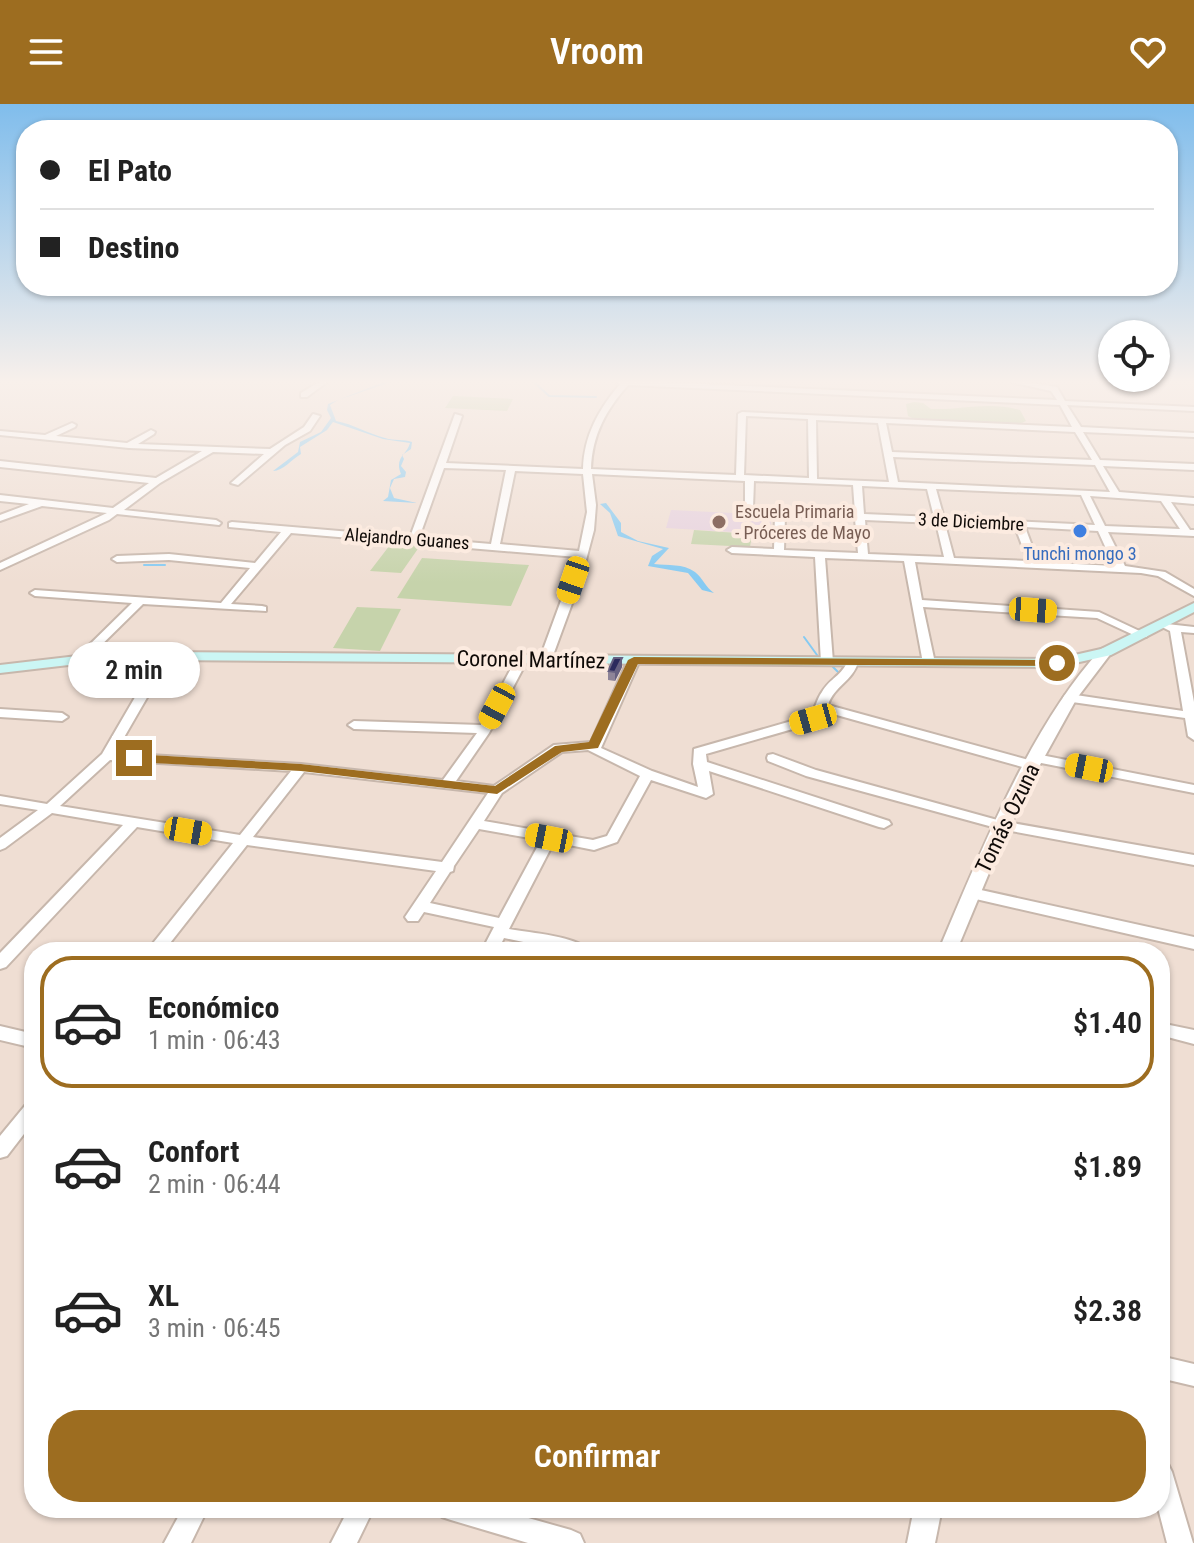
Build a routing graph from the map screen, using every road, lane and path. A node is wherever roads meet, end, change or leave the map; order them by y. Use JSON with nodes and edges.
{"nodes":[{"id":1,"x":212,"y":449,"type":"edge"},
{"id":2,"x":215,"y":449,"type":"edge"},
{"id":3,"x":277,"y":449,"type":"edge"},
{"id":4,"x":446,"y":449,"type":"edge"},
{"id":5,"x":591,"y":449,"type":"edge"},
{"id":6,"x":745,"y":449,"type":"edge"},
{"id":7,"x":813,"y":449,"type":"edge"},
{"id":8,"x":887,"y":449,"type":"edge"},
{"id":9,"x":1090,"y":449,"type":"edge"},
{"id":10,"x":273,"y":452,"type":"junction"},
{"id":11,"x":888,"y":454,"type":"junction"},
{"id":12,"x":1098,"y":463,"type":"junction"},
{"id":13,"x":0,"y":464,"type":"edge"},
{"id":14,"x":440,"y":465,"type":"junction"},
{"id":15,"x":1194,"y":467,"type":"edge"},
{"id":16,"x":511,"y":468,"type":"junction"},
{"id":17,"x":587,"y":469,"type":"junction"},
{"id":18,"x":747,"y":478,"type":"junction"},
{"id":19,"x":813,"y":480,"type":"junction"},
{"id":20,"x":157,"y":481,"type":"junction"},
{"id":21,"x":235,"y":483,"type":"dead end"},
{"id":22,"x":858,"y":484,"type":"junction"},
{"id":23,"x":894,"y":484,"type":"junction"},
{"id":24,"x":931,"y":487,"type":"junction"},
{"id":25,"x":1085,"y":494,"type":"junction"},
{"id":26,"x":1114,"y":496,"type":"junction"},
{"id":27,"x":0,"y":498,"type":"edge"},
{"id":28,"x":1165,"y":500,"type":"junction"},
{"id":29,"x":1194,"y":501,"type":"edge"},
{"id":30,"x":43,"y":502,"type":"junction"},
{"id":31,"x":117,"y":512,"type":"junction"},
{"id":32,"x":780,"y":513,"type":"junction"},
{"id":33,"x":860,"y":517,"type":"junction"},
{"id":34,"x":0,"y":518,"type":"edge"},
{"id":35,"x":940,"y":521,"type":"junction"},
{"id":36,"x":216,"y":523,"type":"dead end"},
{"id":37,"x":1019,"y":524,"type":"junction"},
{"id":38,"x":232,"y":525,"type":"dead end"},
{"id":39,"x":1101,"y":528,"type":"junction"},
{"id":40,"x":288,"y":530,"type":"junction"},
{"id":41,"x":1190,"y":533,"type":"edge"},
{"id":42,"x":414,"y":539,"type":"junction"},
{"id":43,"x":495,"y":546,"type":"junction"},
{"id":44,"x":732,"y":550,"type":"dead end"},
{"id":45,"x":779,"y":552,"type":"junction"},
{"id":46,"x":582,"y":554,"type":"junction"},
{"id":47,"x":820,"y":555,"type":"junction"},
{"id":48,"x":863,"y":557,"type":"junction"},
{"id":49,"x":117,"y":559,"type":"dead end"},
{"id":50,"x":909,"y":559,"type":"junction"},
{"id":51,"x":950,"y":561,"type":"junction"},
{"id":52,"x":1034,"y":565,"type":"junction"},
{"id":53,"x":258,"y":566,"type":"junction"},
{"id":54,"x":0,"y":567,"type":"edge"},
{"id":55,"x":1121,"y":569,"type":"junction"},
{"id":56,"x":35,"y":593,"type":"dead end"},
{"id":57,"x":1194,"y":593,"type":"edge"},
{"id":58,"x":140,"y":601,"type":"junction"},
{"id":59,"x":917,"y":603,"type":"junction"},
{"id":60,"x":223,"y":607,"type":"junction"},
{"id":61,"x":1194,"y":607,"type":"edge"},
{"id":62,"x":262,"y":609,"type":"dead end"},
{"id":63,"x":1159,"y":626,"type":"junction"},
{"id":64,"x":1175,"y":628,"type":"junction"},
{"id":65,"x":1194,"y":630,"type":"edge"},
{"id":66,"x":1142,"y":635,"type":"junction"},
{"id":67,"x":1106,"y":652,"type":"junction"},
{"id":68,"x":165,"y":656,"type":"junction"},
{"id":69,"x":546,"y":658,"type":"junction"},
{"id":70,"x":81,"y":659,"type":"junction"},
{"id":71,"x":522,"y":659,"type":"junction"},
{"id":72,"x":634,"y":660,"type":"junction"},
{"id":73,"x":1081,"y":660,"type":"junction"},
{"id":74,"x":827,"y":662,"type":"junction"},
{"id":75,"x":852,"y":662,"type":"junction"},
{"id":76,"x":929,"y":663,"type":"junction"},
{"id":77,"x":0,"y":669,"type":"edge"},
{"id":78,"x":1072,"y":693,"type":"junction"},
{"id":79,"x":823,"y":707,"type":"junction"},
{"id":80,"x":0,"y":713,"type":"edge"},
{"id":81,"x":1193,"y":716,"type":"edge"},
{"id":82,"x":62,"y":717,"type":"dead end"},
{"id":83,"x":354,"y":725,"type":"dead end"},
{"id":84,"x":485,"y":729,"type":"junction"},
{"id":85,"x":1194,"y":736,"type":"edge"},
{"id":86,"x":594,"y":746,"type":"junction"},
{"id":87,"x":107,"y":756,"type":"junction"},
{"id":88,"x":773,"y":758,"type":"dead end"},
{"id":89,"x":1033,"y":761,"type":"junction"},
{"id":90,"x":700,"y":764,"type":"junction"},
{"id":91,"x":301,"y":768,"type":"junction"},
{"id":92,"x":647,"y":774,"type":"junction"},
{"id":93,"x":447,"y":784,"type":"junction"},
{"id":94,"x":1194,"y":789,"type":"edge"},
{"id":95,"x":497,"y":790,"type":"junction"},
{"id":96,"x":0,"y":800,"type":"edge"},
{"id":97,"x":50,"y":808,"type":"junction"},
{"id":98,"x":134,"y":822,"type":"junction"},
{"id":99,"x":477,"y":824,"type":"junction"},
{"id":100,"x":884,"y":824,"type":"dead end"},
{"id":101,"x":1000,"y":825,"type":"junction"},
{"id":102,"x":549,"y":838,"type":"junction"},
{"id":103,"x":241,"y":840,"type":"junction"},
{"id":104,"x":0,"y":845,"type":"edge"},
{"id":105,"x":1194,"y":860,"type":"edge"},
{"id":106,"x":448,"y":868,"type":"junction"},
{"id":107,"x":972,"y":893,"type":"junction"},
{"id":108,"x":501,"y":928,"type":"junction"},
{"id":109,"x":162,"y":942,"type":"edge"},
{"id":110,"x":494,"y":942,"type":"edge"},
{"id":111,"x":556,"y":942,"type":"edge"},
{"id":112,"x":951,"y":942,"type":"edge"},
{"id":113,"x":1194,"y":943,"type":"edge"},
{"id":114,"x":0,"y":963,"type":"edge"},
{"id":115,"x":1170,"y":1031,"type":"edge"},
{"id":116,"x":0,"y":1033,"type":"edge"},
{"id":117,"x":1194,"y":1037,"type":"edge"},
{"id":118,"x":24,"y":1039,"type":"edge"},
{"id":119,"x":24,"y":1120,"type":"edge"},
{"id":120,"x":0,"y":1150,"type":"edge"},
{"id":121,"x":1170,"y":1369,"type":"edge"},
{"id":122,"x":1194,"y":1375,"type":"edge"},
{"id":123,"x":1170,"y":1508,"type":"edge"},
{"id":124,"x":191,"y":1518,"type":"edge"},
{"id":125,"x":357,"y":1518,"type":"edge"},
{"id":126,"x":485,"y":1518,"type":"edge"},
{"id":127,"x":926,"y":1518,"type":"edge"},
{"id":128,"x":177,"y":1543,"type":"edge"},
{"id":129,"x":344,"y":1543,"type":"edge"},
{"id":130,"x":571,"y":1543,"type":"edge"},
{"id":131,"x":921,"y":1543,"type":"edge"},
{"id":132,"x":1180,"y":1543,"type":"edge"}],
"edges":[{"from":1,"to":20,"type":"street"},
{"from":2,"to":10,"type":"street"},
{"from":3,"to":10,"type":"street"},
{"from":4,"to":14,"type":"street"},
{"from":5,"to":17,"type":"street"},
{"from":6,"to":18,"type":"street"},
{"from":7,"to":19,"type":"street"},
{"from":8,"to":11,"type":"street"},
{"from":9,"to":12,"type":"street"},
{"from":10,"to":21,"type":"street"},
{"from":11,"to":12,"type":"street"},
{"from":11,"to":23,"type":"street"},
{"from":12,"to":15,"type":"street"},
{"from":12,"to":26,"type":"street"},
{"from":13,"to":20,"type":"street"},
{"from":14,"to":16,"type":"street"},
{"from":14,"to":42,"type":"street"},
{"from":16,"to":17,"type":"street"},
{"from":16,"to":43,"type":"street"},
{"from":17,"to":18,"type":"street"},
{"from":17,"to":46,"type":"street"},
{"from":18,"to":19,"type":"street"},
{"from":18,"to":22,"type":"street"},
{"from":18,"to":32,"type":"street","name":"3 de Diciembre"},
{"from":19,"to":22,"type":"street"},
{"from":20,"to":31,"type":"street"},
{"from":22,"to":23,"type":"street"},
{"from":22,"to":24,"type":"street"},
{"from":22,"to":33,"type":"street"},
{"from":23,"to":24,"type":"street"},
{"from":24,"to":25,"type":"street"},
{"from":24,"to":35,"type":"street"},
{"from":25,"to":26,"type":"street"},
{"from":25,"to":39,"type":"street"},
{"from":26,"to":28,"type":"street"},
{"from":27,"to":30,"type":"street"},
{"from":28,"to":29,"type":"street"},
{"from":28,"to":41,"type":"street"},
{"from":30,"to":31,"type":"street"},
{"from":30,"to":34,"type":"street"},
{"from":31,"to":36,"type":"street"},
{"from":31,"to":54,"type":"street"},
{"from":32,"to":33,"type":"street","name":"3 de Diciembre"},
{"from":32,"to":45,"type":"street"},
{"from":33,"to":35,"type":"street","name":"3 de Diciembre"},
{"from":33,"to":48,"type":"street"},
{"from":35,"to":37,"type":"street","name":"3 de Diciembre"},
{"from":35,"to":51,"type":"street"},
{"from":37,"to":39,"type":"street","name":"3 de Diciembre"},
{"from":37,"to":52,"type":"street"},
{"from":38,"to":40,"type":"street","name":"Alejandro Guanes"},
{"from":39,"to":41,"type":"street","name":"3 de Diciembre"},
{"from":39,"to":55,"type":"street"},
{"from":40,"to":42,"type":"street","name":"Alejandro Guanes"},
{"from":40,"to":53,"type":"street"},
{"from":42,"to":43,"type":"street","name":"Alejandro Guanes"},
{"from":43,"to":46,"type":"street","name":"Alejandro Guanes"},
{"from":44,"to":45,"type":"street"},
{"from":45,"to":47,"type":"street"},
{"from":46,"to":69,"type":"street"},
{"from":47,"to":48,"type":"street"},
{"from":47,"to":74,"type":"street"},
{"from":48,"to":50,"type":"street"},
{"from":49,"to":53,"type":"street"},
{"from":50,"to":51,"type":"street"},
{"from":50,"to":59,"type":"street"},
{"from":51,"to":52,"type":"street"},
{"from":52,"to":55,"type":"street"},
{"from":53,"to":60,"type":"street"},
{"from":55,"to":57,"type":"street"},
{"from":56,"to":58,"type":"street"},
{"from":58,"to":60,"type":"street"},
{"from":58,"to":70,"type":"street"},
{"from":59,"to":66,"type":"street"},
{"from":59,"to":76,"type":"street"},
{"from":60,"to":62,"type":"street"},
{"from":61,"to":63,"type":"main road","name":"Coronel Martínez"},
{"from":63,"to":64,"type":"street"},
{"from":63,"to":66,"type":"main road","name":"Coronel Martínez"},
{"from":64,"to":65,"type":"street"},
{"from":64,"to":81,"type":"street"},
{"from":66,"to":67,"type":"main road","name":"Coronel Martínez"},
{"from":67,"to":73,"type":"main road","name":"Coronel Martínez"},
{"from":67,"to":78,"type":"street","name":"Tomás Ozuna"},
{"from":68,"to":70,"type":"main road","name":"Coronel Martínez"},
{"from":68,"to":71,"type":"main road","name":"Coronel Martínez"},
{"from":68,"to":87,"type":"street"},
{"from":69,"to":71,"type":"main road","name":"Coronel Martínez"},
{"from":69,"to":72,"type":"main road","name":"Coronel Martínez"},
{"from":70,"to":77,"type":"main road","name":"Coronel Martínez"},
{"from":71,"to":84,"type":"street"},
{"from":72,"to":74,"type":"main road","name":"Coronel Martínez"},
{"from":72,"to":86,"type":"street"},
{"from":73,"to":76,"type":"main road","name":"Coronel Martínez"},
{"from":73,"to":78,"type":"street","name":"Tomás Ozuna"},
{"from":74,"to":75,"type":"main road","name":"Coronel Martínez"},
{"from":75,"to":76,"type":"main road","name":"Coronel Martínez"},
{"from":75,"to":79,"type":"street"},
{"from":78,"to":81,"type":"street"},
{"from":78,"to":89,"type":"street","name":"Tomás Ozuna"},
{"from":79,"to":89,"type":"street"},
{"from":79,"to":90,"type":"street"},
{"from":80,"to":82,"type":"street"},
{"from":81,"to":85,"type":"street"},
{"from":83,"to":84,"type":"street"},
{"from":84,"to":93,"type":"street"},
{"from":86,"to":92,"type":"street"},
{"from":86,"to":95,"type":"street"},
{"from":87,"to":91,"type":"street"},
{"from":87,"to":97,"type":"street"},
{"from":88,"to":101,"type":"street"},
{"from":89,"to":94,"type":"street"},
{"from":89,"to":101,"type":"street","name":"Tomás Ozuna"},
{"from":90,"to":92,"type":"street"},
{"from":90,"to":100,"type":"street"},
{"from":91,"to":93,"type":"street"},
{"from":91,"to":103,"type":"street"},
{"from":92,"to":102,"type":"street"},
{"from":93,"to":95,"type":"street"},
{"from":95,"to":99,"type":"street"},
{"from":96,"to":97,"type":"street"},
{"from":97,"to":98,"type":"street"},
{"from":97,"to":104,"type":"street"},
{"from":98,"to":103,"type":"street"},
{"from":98,"to":114,"type":"street"},
{"from":99,"to":102,"type":"street"},
{"from":99,"to":106,"type":"street"},
{"from":101,"to":105,"type":"street"},
{"from":101,"to":107,"type":"street","name":"Tomás Ozuna"},
{"from":102,"to":108,"type":"street"},
{"from":103,"to":106,"type":"street"},
{"from":103,"to":109,"type":"street"},
{"from":106,"to":108,"type":"street"},
{"from":107,"to":112,"type":"street","name":"Tomás Ozuna"},
{"from":107,"to":113,"type":"street"},
{"from":108,"to":110,"type":"street"},
{"from":108,"to":111,"type":"street"},
{"from":115,"to":117,"type":"street"},
{"from":116,"to":118,"type":"street"},
{"from":119,"to":120,"type":"street"},
{"from":121,"to":122,"type":"street"},
{"from":123,"to":132,"type":"street"},
{"from":124,"to":128,"type":"street"},
{"from":125,"to":129,"type":"street"},
{"from":126,"to":130,"type":"street"},
{"from":127,"to":131,"type":"street"}]}
